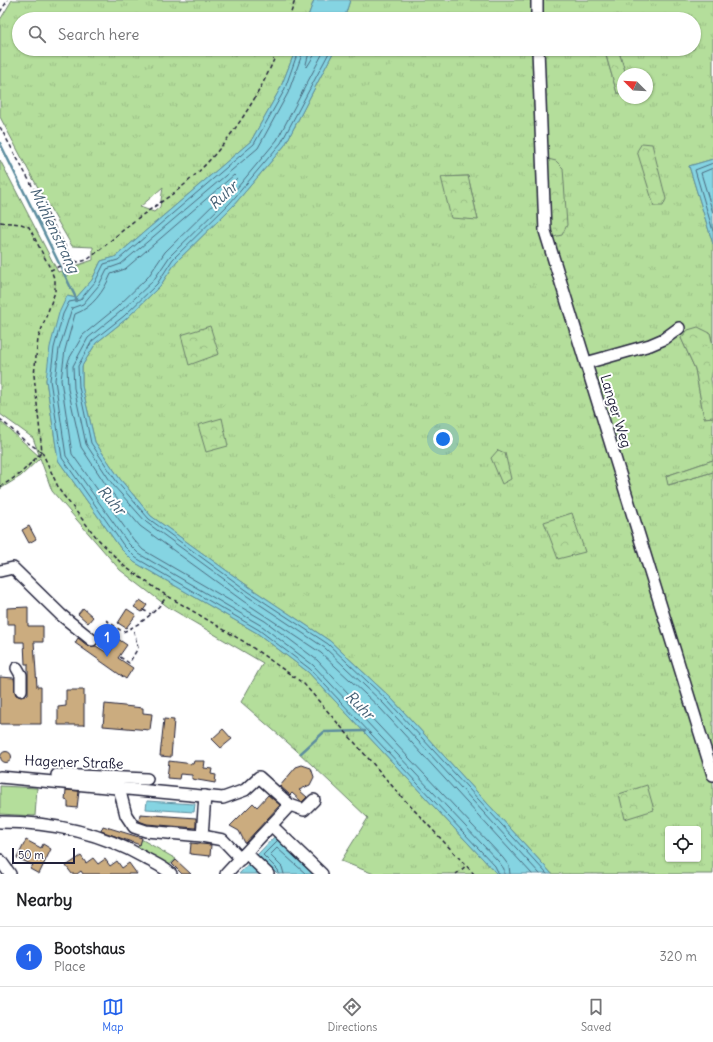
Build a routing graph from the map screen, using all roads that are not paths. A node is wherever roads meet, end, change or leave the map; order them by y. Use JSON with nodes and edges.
{"nodes":[{"id":1,"x":537,"y":0,"type":"edge"},
{"id":2,"x":537,"y":12,"type":"edge"},
{"id":3,"x":538,"y":56,"type":"edge"},
{"id":4,"x":679,"y":328,"type":"dead end"},
{"id":5,"x":586,"y":363,"type":"junction"},
{"id":6,"x":0,"y":571,"type":"edge"},
{"id":7,"x":92,"y":640,"type":"dead end"},
{"id":8,"x":17,"y":668,"type":"dead end"},
{"id":9,"x":21,"y":690,"type":"dead end"},
{"id":10,"x":713,"y":775,"type":"edge"},
{"id":11,"x":0,"y":776,"type":"edge"},
{"id":12,"x":147,"y":779,"type":"dead end"},
{"id":13,"x":119,"y":788,"type":"junction"},
{"id":14,"x":205,"y":796,"type":"junction"},
{"id":15,"x":314,"y":800,"type":"dead end"},
{"id":16,"x":290,"y":805,"type":"junction"},
{"id":17,"x":0,"y":822,"type":"edge"},
{"id":18,"x":272,"y":826,"type":"junction"},
{"id":19,"x":202,"y":836,"type":"junction"},
{"id":20,"x":244,"y":856,"type":"junction"},
{"id":21,"x":0,"y":860,"type":"edge"},
{"id":22,"x":10,"y":874,"type":"edge"},
{"id":23,"x":171,"y":874,"type":"edge"},
{"id":24,"x":226,"y":874,"type":"edge"},
{"id":25,"x":268,"y":874,"type":"edge"},
{"id":26,"x":322,"y":874,"type":"edge"}],
"edges":[{"from":1,"to":2,"type":"street"},
{"from":3,"to":5,"type":"street","name":"Langer Weg"},
{"from":4,"to":5,"type":"street"},
{"from":5,"to":10,"type":"street","name":"Langer Weg"},
{"from":6,"to":7,"type":"street"},
{"from":8,"to":9,"type":"street"},
{"from":11,"to":12,"type":"street","name":"Hagener Straße"},
{"from":11,"to":13,"type":"street"},
{"from":13,"to":14,"type":"street"},
{"from":13,"to":19,"type":"street"},
{"from":14,"to":16,"type":"street"},
{"from":14,"to":19,"type":"street"},
{"from":15,"to":16,"type":"street"},
{"from":16,"to":18,"type":"street"},
{"from":17,"to":23,"type":"street"},
{"from":18,"to":20,"type":"street"},
{"from":18,"to":26,"type":"street"},
{"from":19,"to":20,"type":"street"},
{"from":20,"to":24,"type":"street"},
{"from":20,"to":25,"type":"street"},
{"from":21,"to":22,"type":"street"}]}
